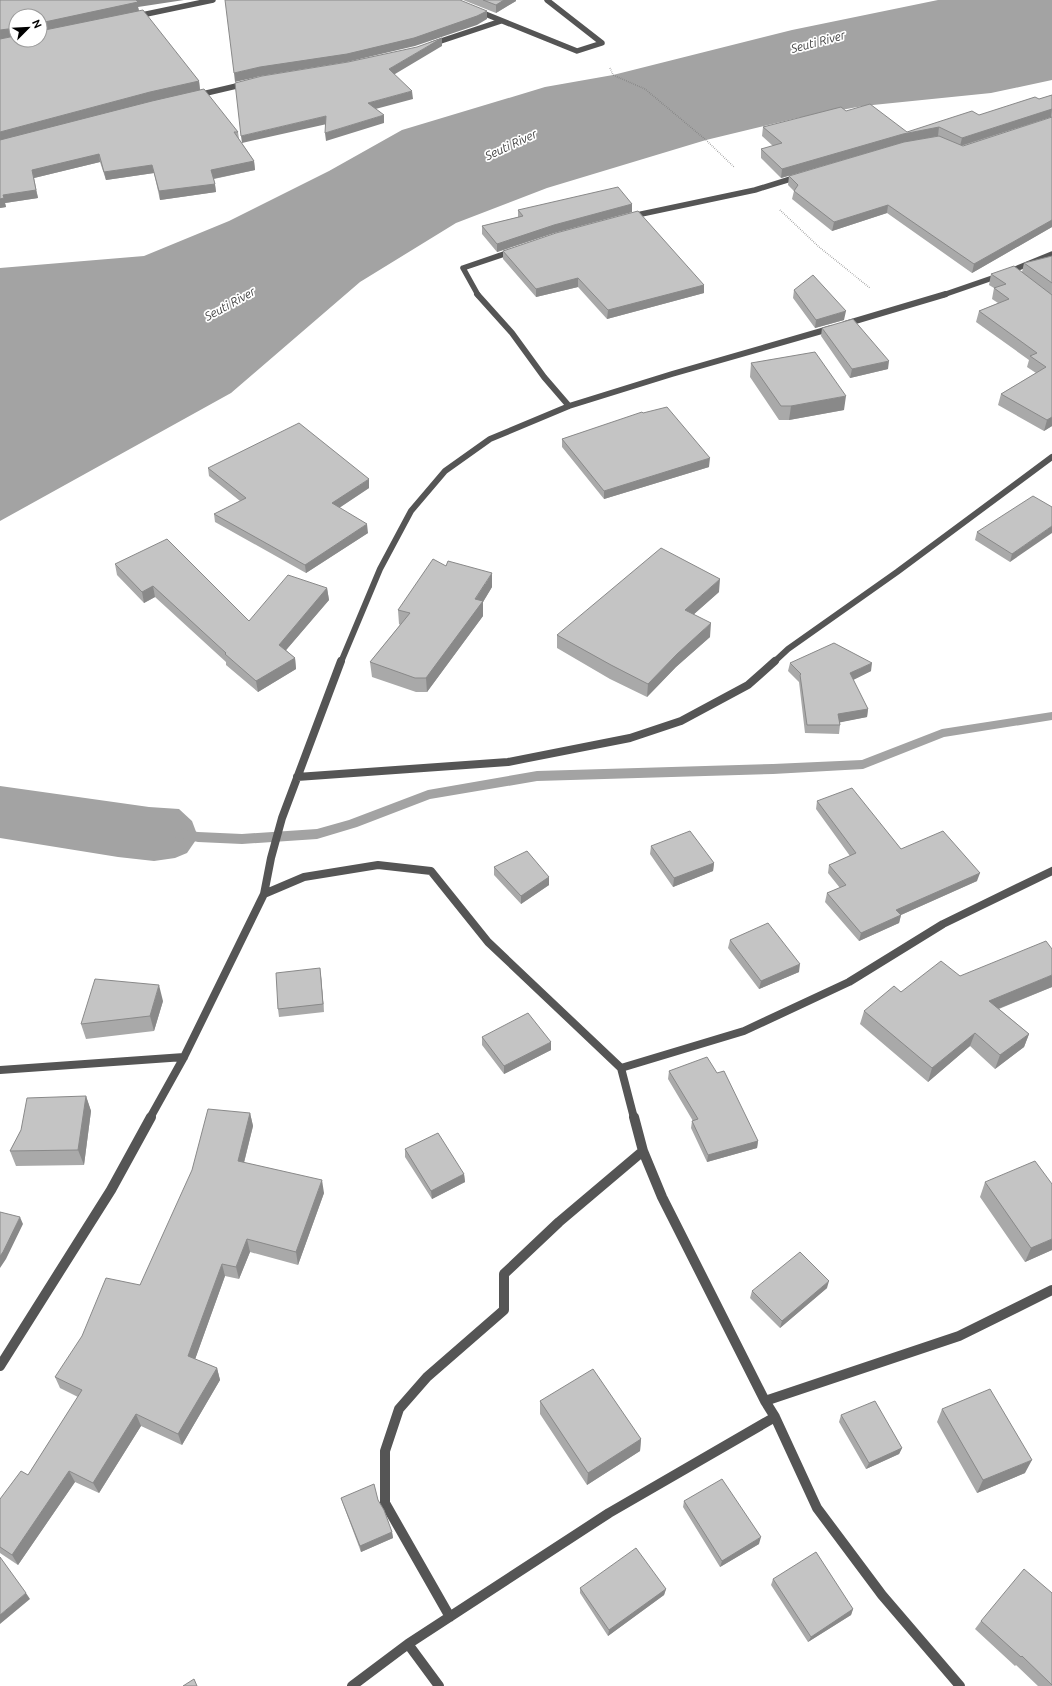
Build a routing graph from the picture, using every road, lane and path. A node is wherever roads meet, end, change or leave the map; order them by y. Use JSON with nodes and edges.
{"nodes":[{"id":1,"x":213,"y":0,"type":"edge"},
{"id":2,"x":547,"y":0,"type":"edge"},
{"id":3,"x":473,"y":9,"type":"edge"},
{"id":4,"x":134,"y":17,"type":"edge"},
{"id":5,"x":501,"y":21,"type":"junction"},
{"id":6,"x":423,"y":47,"type":"edge"},
{"id":7,"x":612,"y":75,"type":"dead end"},
{"id":8,"x":254,"y":82,"type":"edge"},
{"id":9,"x":188,"y":97,"type":"edge"},
{"id":10,"x":806,"y":174,"type":"edge"},
{"id":11,"x":758,"y":189,"type":"junction"},
{"id":12,"x":623,"y":218,"type":"edge"},
{"id":13,"x":520,"y":249,"type":"edge"},
{"id":14,"x":1052,"y":254,"type":"edge"},
{"id":15,"x":1012,"y":272,"type":"junction"},
{"id":16,"x":1018,"y":276,"type":"edge"},
{"id":17,"x":897,"y":310,"type":"junction"},
{"id":18,"x":569,"y":406,"type":"junction"},
{"id":19,"x":1052,"y":457,"type":"edge"},
{"id":20,"x":297,"y":777,"type":"junction"},
{"id":21,"x":1052,"y":871,"type":"edge"},
{"id":22,"x":264,"y":894,"type":"junction"},
{"id":23,"x":184,"y":1057,"type":"junction"},
{"id":24,"x":621,"y":1068,"type":"junction"},
{"id":25,"x":0,"y":1070,"type":"edge"},
{"id":26,"x":643,"y":1151,"type":"junction"},
{"id":27,"x":1052,"y":1290,"type":"edge"},
{"id":28,"x":0,"y":1366,"type":"edge"},
{"id":29,"x":765,"y":1401,"type":"junction"},
{"id":30,"x":775,"y":1417,"type":"junction"},
{"id":31,"x":450,"y":1617,"type":"junction"},
{"id":32,"x":408,"y":1644,"type":"junction"},
{"id":33,"x":352,"y":1686,"type":"edge"},
{"id":34,"x":439,"y":1686,"type":"edge"},
{"id":35,"x":960,"y":1686,"type":"edge"}],
"edges":[{"from":1,"to":4,"type":"street"},
{"from":2,"to":5,"type":"street"},
{"from":3,"to":5,"type":"street"},
{"from":5,"to":6,"type":"street"},
{"from":7,"to":11,"type":"path"},
{"from":8,"to":9,"type":"street"},
{"from":10,"to":11,"type":"street"},
{"from":11,"to":12,"type":"street"},
{"from":11,"to":17,"type":"path"},
{"from":13,"to":18,"type":"street"},
{"from":14,"to":15,"type":"street"},
{"from":15,"to":16,"type":"street"},
{"from":15,"to":17,"type":"street"},
{"from":17,"to":18,"type":"street"},
{"from":18,"to":20,"type":"street"},
{"from":19,"to":20,"type":"street"},
{"from":20,"to":22,"type":"street"},
{"from":21,"to":24,"type":"street"},
{"from":22,"to":23,"type":"street"},
{"from":22,"to":24,"type":"street"},
{"from":23,"to":25,"type":"street"},
{"from":23,"to":28,"type":"street"},
{"from":24,"to":26,"type":"street"},
{"from":26,"to":29,"type":"street"},
{"from":26,"to":31,"type":"street"},
{"from":27,"to":29,"type":"street"},
{"from":29,"to":30,"type":"street"},
{"from":30,"to":31,"type":"street"},
{"from":30,"to":35,"type":"street"},
{"from":31,"to":32,"type":"street"},
{"from":32,"to":33,"type":"street"},
{"from":32,"to":34,"type":"street"}]}
